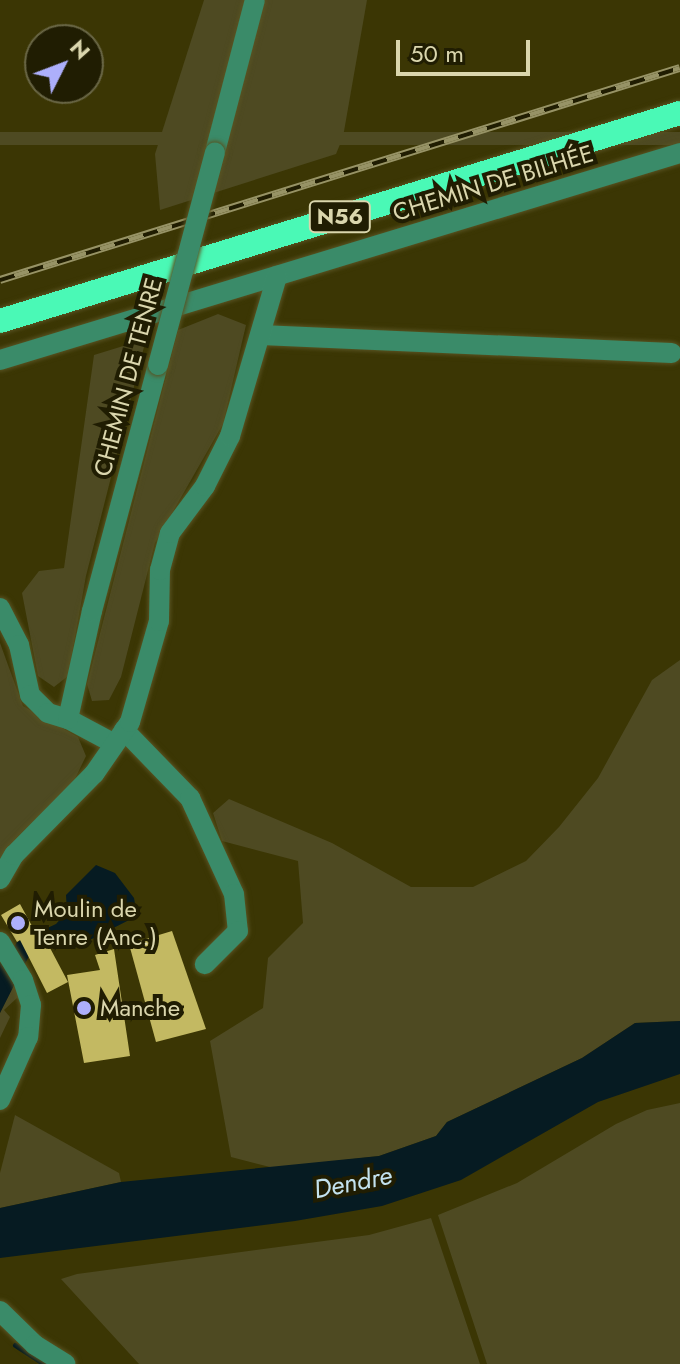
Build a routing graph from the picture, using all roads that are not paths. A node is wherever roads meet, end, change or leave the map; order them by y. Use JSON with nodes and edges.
{"nodes":[{"id":1,"x":255,"y":0,"type":"edge"},
{"id":2,"x":680,"y":113,"type":"edge"},
{"id":3,"x":680,"y":153,"type":"edge"},
{"id":4,"x":277,"y":276,"type":"junction"},
{"id":5,"x":0,"y":321,"type":"edge"},
{"id":6,"x":261,"y":335,"type":"junction"},
{"id":7,"x":672,"y":353,"type":"dead end"},
{"id":8,"x":0,"y":360,"type":"edge"},
{"id":9,"x":0,"y":608,"type":"edge"},
{"id":10,"x":68,"y":719,"type":"junction"},
{"id":11,"x":119,"y":737,"type":"junction"},
{"id":12,"x":0,"y":879,"type":"edge"},
{"id":13,"x":3,"y":947,"type":"edge"},
{"id":14,"x":205,"y":964,"type":"dead end"},
{"id":15,"x":0,"y":1100,"type":"edge"},
{"id":16,"x":0,"y":1311,"type":"edge"},
{"id":17,"x":65,"y":1364,"type":"edge"}],
"edges":[{"from":1,"to":10,"type":"street","name":"CHEMIN DE TENRE","bridge":true},
{"from":2,"to":5,"type":"highway","number":"N56"},
{"from":3,"to":4,"type":"street","name":"CHEMIN DE BILHÉE"},
{"from":4,"to":6,"type":"street"},
{"from":4,"to":8,"type":"street","name":"CHEMIN DE BILHÉE"},
{"from":6,"to":7,"type":"street"},
{"from":6,"to":11,"type":"street"},
{"from":9,"to":10,"type":"street"},
{"from":10,"to":11,"type":"street"},
{"from":11,"to":12,"type":"street"},
{"from":11,"to":14,"type":"street"},
{"from":13,"to":15,"type":"street"},
{"from":16,"to":17,"type":"street"}]}
